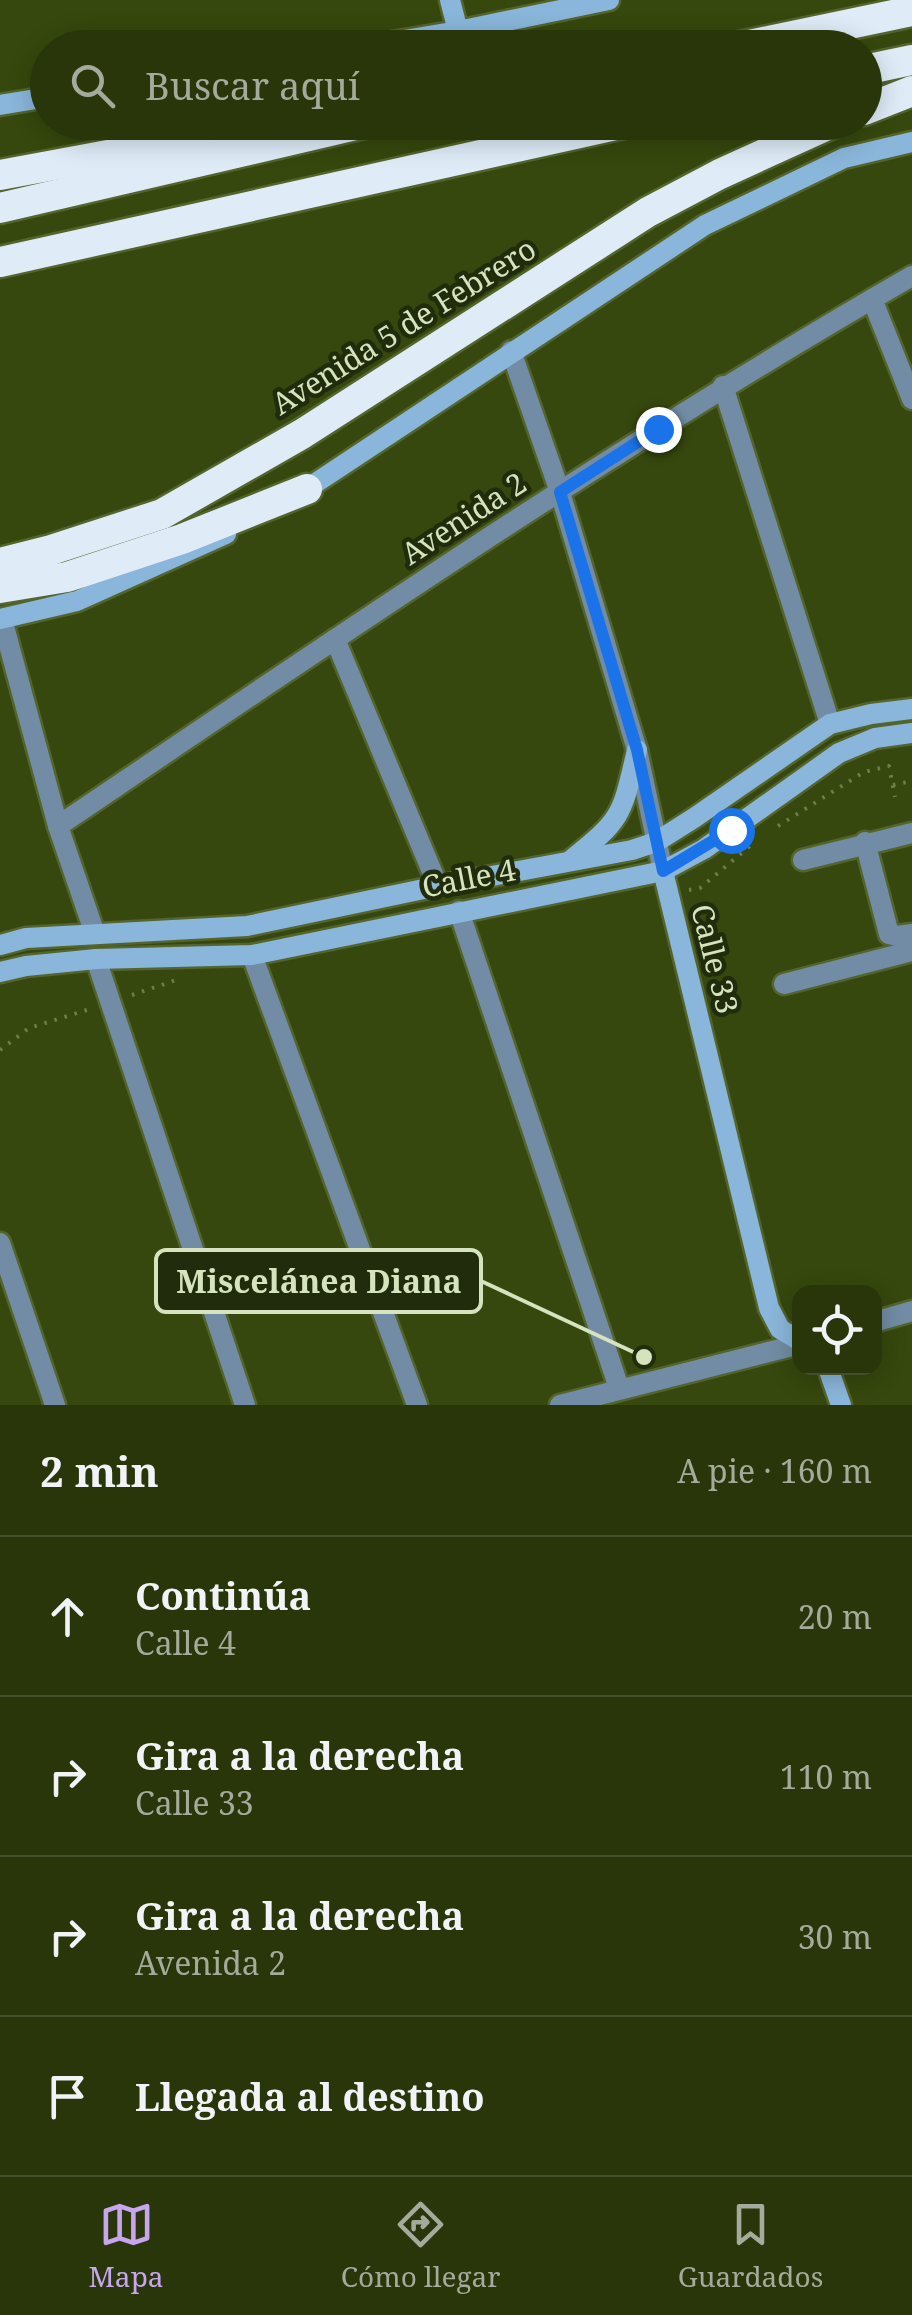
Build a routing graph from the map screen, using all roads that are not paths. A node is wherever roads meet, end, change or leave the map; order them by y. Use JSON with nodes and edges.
{"nodes":[{"id":1,"x":450,"y":0,"type":"edge"},
{"id":2,"x":609,"y":0,"type":"edge"},
{"id":3,"x":912,"y":12,"type":"edge"},
{"id":4,"x":458,"y":30,"type":"edge"},
{"id":5,"x":463,"y":30,"type":"edge"},
{"id":6,"x":824,"y":30,"type":"edge"},
{"id":7,"x":912,"y":60,"type":"edge"},
{"id":8,"x":882,"y":66,"type":"edge"},
{"id":9,"x":912,"y":91,"type":"edge"},
{"id":10,"x":30,"y":100,"type":"edge"},
{"id":11,"x":882,"y":103,"type":"edge"},
{"id":12,"x":0,"y":105,"type":"edge"},
{"id":13,"x":189,"y":140,"type":"edge"},
{"id":14,"x":292,"y":140,"type":"edge"},
{"id":15,"x":549,"y":140,"type":"edge"},
{"id":16,"x":795,"y":140,"type":"edge"},
{"id":17,"x":912,"y":142,"type":"edge"},
{"id":18,"x":0,"y":175,"type":"edge"},
{"id":19,"x":0,"y":208,"type":"edge"},
{"id":20,"x":0,"y":262,"type":"edge"},
{"id":21,"x":912,"y":276,"type":"edge"},
{"id":22,"x":872,"y":299,"type":"junction"},
{"id":23,"x":512,"y":351,"type":"junction"},
{"id":24,"x":724,"y":386,"type":"junction"},
{"id":25,"x":912,"y":399,"type":"edge"},
{"id":26,"x":307,"y":489,"type":"junction"},
{"id":27,"x":560,"y":492,"type":"junction"},
{"id":28,"x":0,"y":563,"type":"edge"},
{"id":29,"x":0,"y":588,"type":"edge"},
{"id":30,"x":1,"y":619,"type":"edge"},
{"id":31,"x":335,"y":639,"type":"junction"},
{"id":32,"x":912,"y":709,"type":"edge"},
{"id":33,"x":830,"y":724,"type":"junction"},
{"id":34,"x":912,"y":733,"type":"edge"},
{"id":35,"x":637,"y":750,"type":"junction"},
{"id":36,"x":58,"y":826,"type":"junction"},
{"id":37,"x":912,"y":832,"type":"edge"},
{"id":38,"x":656,"y":842,"type":"junction"},
{"id":39,"x":865,"y":842,"type":"junction"},
{"id":40,"x":570,"y":860,"type":"junction"},
{"id":41,"x":802,"y":860,"type":"dead end"},
{"id":42,"x":663,"y":871,"type":"junction"},
{"id":43,"x":438,"y":886,"type":"junction"},
{"id":44,"x":459,"y":911,"type":"junction"},
{"id":45,"x":95,"y":934,"type":"junction"},
{"id":46,"x":912,"y":934,"type":"edge"},
{"id":47,"x":0,"y":945,"type":"edge"},
{"id":48,"x":912,"y":951,"type":"edge"},
{"id":49,"x":252,"y":955,"type":"junction"},
{"id":50,"x":96,"y":959,"type":"junction"},
{"id":51,"x":0,"y":972,"type":"edge"},
{"id":52,"x":784,"y":984,"type":"dead end"},
{"id":53,"x":0,"y":1244,"type":"edge"},
{"id":54,"x":912,"y":1311,"type":"edge"},
{"id":55,"x":882,"y":1320,"type":"edge"},
{"id":56,"x":792,"y":1336,"type":"edge"},
{"id":57,"x":792,"y":1344,"type":"edge"},
{"id":58,"x":830,"y":1375,"type":"edge"},
{"id":59,"x":619,"y":1388,"type":"junction"},
{"id":60,"x":55,"y":1405,"type":"edge"},
{"id":61,"x":245,"y":1405,"type":"edge"},
{"id":62,"x":417,"y":1405,"type":"edge"},
{"id":63,"x":560,"y":1405,"type":"edge"},
{"id":64,"x":841,"y":1405,"type":"edge"}],
"edges":[{"from":1,"to":4,"type":"main road"},
{"from":2,"to":5,"type":"main road"},
{"from":3,"to":6,"type":"highway"},
{"from":7,"to":8,"type":"highway"},
{"from":9,"to":11,"type":"highway"},
{"from":10,"to":12,"type":"main road"},
{"from":13,"to":18,"type":"highway"},
{"from":14,"to":19,"type":"highway"},
{"from":15,"to":20,"type":"highway"},
{"from":16,"to":28,"type":"highway","name":"Avenida 5 de Febrero"},
{"from":17,"to":23,"type":"main road"},
{"from":21,"to":22,"type":"street","name":"Avenida 2"},
{"from":22,"to":24,"type":"street","name":"Avenida 2"},
{"from":22,"to":25,"type":"street"},
{"from":23,"to":26,"type":"main road"},
{"from":23,"to":27,"type":"street","name":"Calle 33"},
{"from":24,"to":27,"type":"street","name":"Avenida 2"},
{"from":24,"to":33,"type":"street"},
{"from":26,"to":29,"type":"highway"},
{"from":26,"to":30,"type":"main road"},
{"from":27,"to":31,"type":"street","name":"Avenida 2"},
{"from":27,"to":35,"type":"street","name":"Calle 33"},
{"from":30,"to":36,"type":"street"},
{"from":31,"to":36,"type":"street","name":"Avenida 2"},
{"from":31,"to":43,"type":"street"},
{"from":32,"to":33,"type":"main road","name":"Calle 4"},
{"from":33,"to":38,"type":"main road","name":"Calle 4"},
{"from":34,"to":42,"type":"main road","name":"Calle 4"},
{"from":35,"to":38,"type":"street","name":"Calle 33"},
{"from":35,"to":40,"type":"main road"},
{"from":36,"to":45,"type":"street"},
{"from":37,"to":39,"type":"street"},
{"from":38,"to":40,"type":"main road","name":"Calle 4"},
{"from":38,"to":42,"type":"street","name":"Calle 33"},
{"from":39,"to":41,"type":"street"},
{"from":39,"to":46,"type":"street"},
{"from":40,"to":43,"type":"main road","name":"Calle 4"},
{"from":42,"to":44,"type":"main road","name":"Calle 4"},
{"from":42,"to":56,"type":"main road","name":"Calle 33"},
{"from":43,"to":45,"type":"main road","name":"Calle 4"},
{"from":44,"to":49,"type":"main road","name":"Calle 4"},
{"from":44,"to":59,"type":"street"},
{"from":45,"to":47,"type":"main road","name":"Calle 4"},
{"from":48,"to":52,"type":"street","name":"Calle 33"},
{"from":49,"to":50,"type":"main road","name":"Calle 4"},
{"from":49,"to":62,"type":"street"},
{"from":50,"to":51,"type":"main road","name":"Calle 4"},
{"from":50,"to":61,"type":"street"},
{"from":53,"to":60,"type":"street"},
{"from":54,"to":55,"type":"street"},
{"from":57,"to":59,"type":"street"},
{"from":58,"to":64,"type":"main road"},
{"from":59,"to":63,"type":"street"}]}
